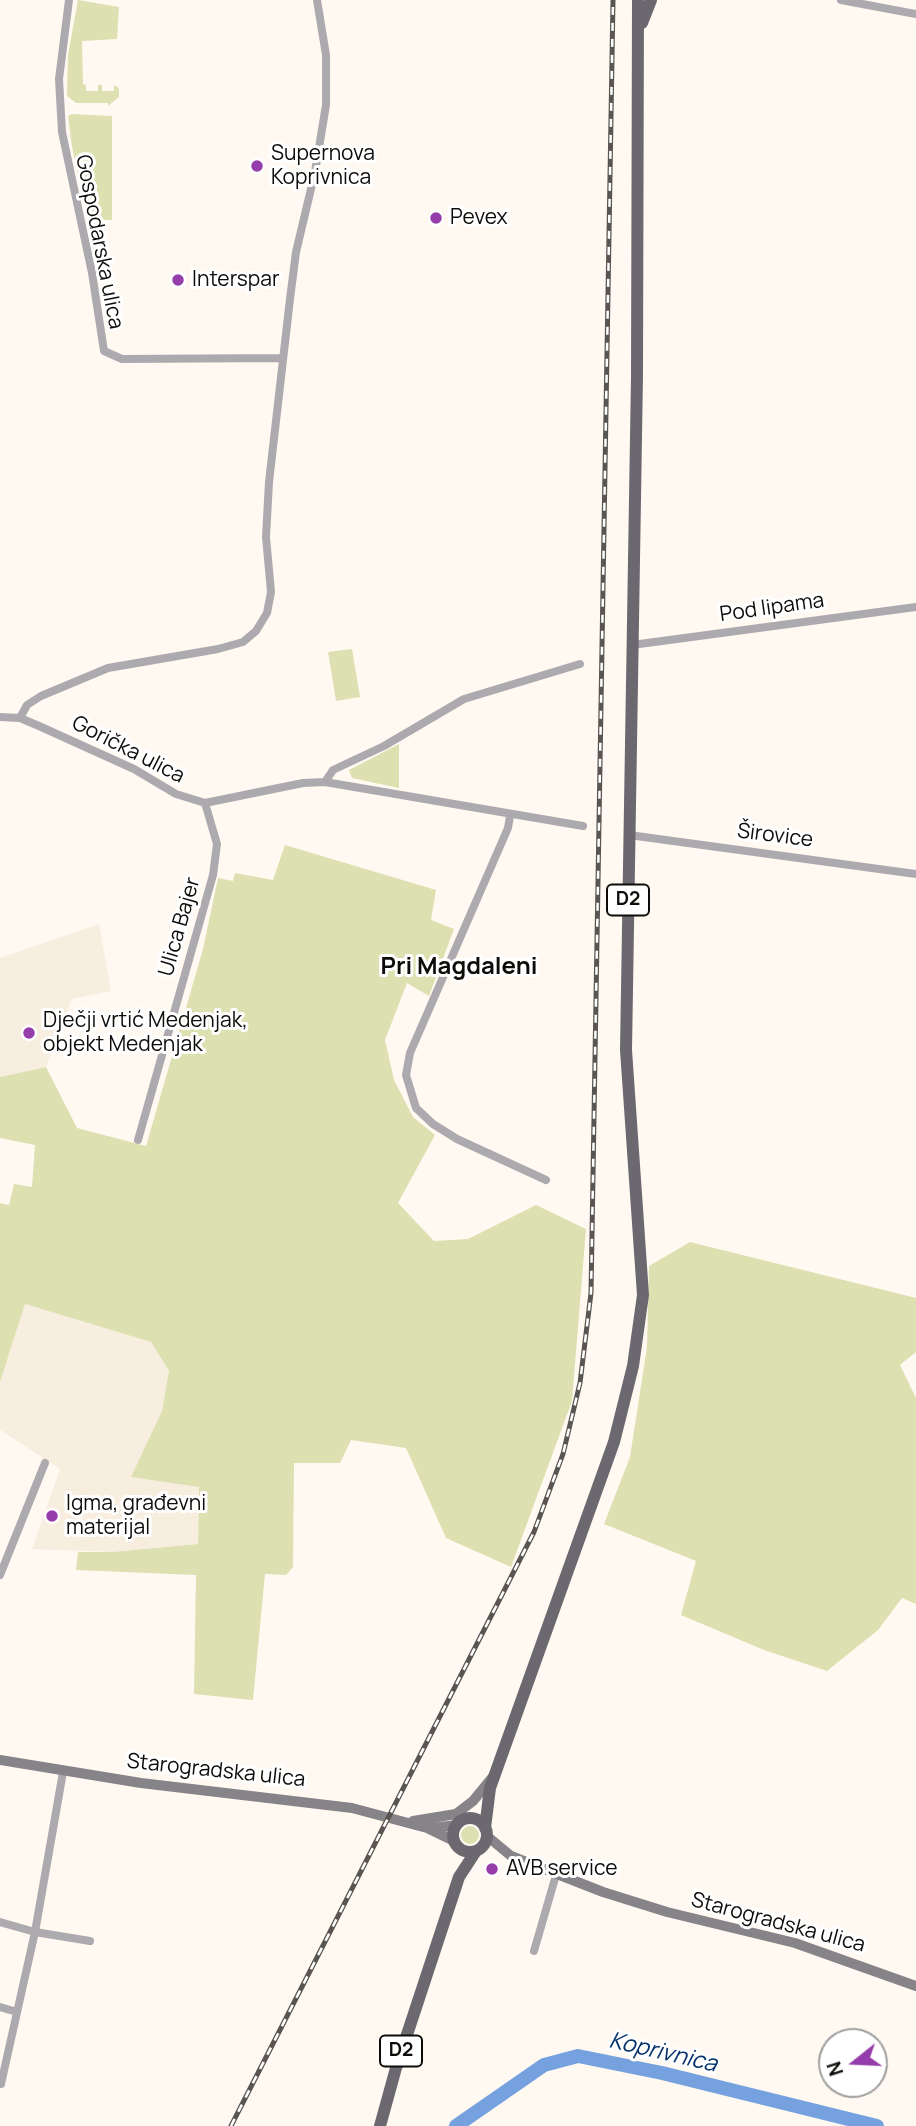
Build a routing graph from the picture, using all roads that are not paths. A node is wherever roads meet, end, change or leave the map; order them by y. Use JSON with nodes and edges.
{"nodes":[{"id":1,"x":69,"y":0,"type":"edge"},
{"id":2,"x":317,"y":0,"type":"edge"},
{"id":3,"x":638,"y":0,"type":"edge"},
{"id":4,"x":651,"y":0,"type":"edge"},
{"id":5,"x":841,"y":0,"type":"edge"},
{"id":6,"x":916,"y":14,"type":"edge"},
{"id":7,"x":636,"y":48,"type":"junction"},
{"id":8,"x":283,"y":358,"type":"junction"},
{"id":9,"x":916,"y":607,"type":"edge"},
{"id":10,"x":632,"y":645,"type":"junction"},
{"id":11,"x":580,"y":664,"type":"dead end"},
{"id":12,"x":0,"y":717,"type":"edge"},
{"id":13,"x":20,"y":718,"type":"junction"},
{"id":14,"x":325,"y":782,"type":"junction"},
{"id":15,"x":205,"y":803,"type":"junction"},
{"id":16,"x":510,"y":816,"type":"junction"},
{"id":17,"x":583,"y":827,"type":"dead end"},
{"id":18,"x":629,"y":835,"type":"junction"},
{"id":19,"x":916,"y":874,"type":"edge"},
{"id":20,"x":138,"y":1140,"type":"dead end"},
{"id":21,"x":546,"y":1180,"type":"dead end"},
{"id":22,"x":46,"y":1463,"type":"dead end"},
{"id":23,"x":0,"y":1575,"type":"edge"},
{"id":24,"x":0,"y":1760,"type":"edge"},
{"id":25,"x":63,"y":1772,"type":"junction"},
{"id":26,"x":496,"y":1773,"type":"junction"},
{"id":27,"x":490,"y":1788,"type":"junction"},
{"id":28,"x":405,"y":1822,"type":"junction"},
{"id":29,"x":462,"y":1822,"type":"junction"},
{"id":30,"x":427,"y":1828,"type":"junction"},
{"id":31,"x":486,"y":1832,"type":"junction"},
{"id":32,"x":457,"y":1844,"type":"junction"},
{"id":33,"x":477,"y":1850,"type":"junction"},
{"id":34,"x":511,"y":1856,"type":"junction"},
{"id":35,"x":556,"y":1875,"type":"junction"},
{"id":36,"x":459,"y":1877,"type":"junction"},
{"id":37,"x":0,"y":1922,"type":"edge"},
{"id":38,"x":35,"y":1932,"type":"junction"},
{"id":39,"x":90,"y":1941,"type":"dead end"},
{"id":40,"x":534,"y":1951,"type":"dead end"},
{"id":41,"x":916,"y":1986,"type":"edge"},
{"id":42,"x":0,"y":2007,"type":"edge"},
{"id":43,"x":17,"y":2012,"type":"junction"},
{"id":44,"x":1,"y":2084,"type":"edge"},
{"id":45,"x":380,"y":2126,"type":"edge"}],
"edges":[{"from":1,"to":8,"type":"street","name":"Gospodarska ulica"},
{"from":2,"to":8,"type":"street"},
{"from":3,"to":7,"type":"main road","number":"D2"},
{"from":4,"to":7,"type":"main road"},
{"from":5,"to":6,"type":"street"},
{"from":7,"to":10,"type":"main road","number":"D2"},
{"from":8,"to":13,"type":"street"},
{"from":9,"to":10,"type":"street","name":"Pod lipama"},
{"from":10,"to":18,"type":"main road","number":"D2"},
{"from":11,"to":14,"type":"street"},
{"from":12,"to":13,"type":"street","name":"Gorička ulica"},
{"from":13,"to":15,"type":"street","name":"Gorička ulica"},
{"from":14,"to":15,"type":"street","name":"Gorička ulica"},
{"from":14,"to":16,"type":"street","name":"Gorička ulica"},
{"from":15,"to":20,"type":"street","name":"Ulica Bajer"},
{"from":16,"to":17,"type":"street","name":"Gorička ulica"},
{"from":16,"to":21,"type":"street"},
{"from":18,"to":19,"type":"street","name":"Širovice"},
{"from":18,"to":26,"type":"main road","number":"D2"},
{"from":22,"to":23,"type":"street"},
{"from":24,"to":25,"type":"main road","name":"Starogradska ulica"},
{"from":25,"to":28,"type":"main road","name":"Starogradska ulica"},
{"from":25,"to":38,"type":"street"},
{"from":26,"to":27,"type":"main road","number":"D2"},
{"from":26,"to":28,"type":"main road"},
{"from":27,"to":29,"type":"main road","number":"D2"},
{"from":27,"to":31,"type":"main road","number":"D2"},
{"from":28,"to":30,"type":"main road","name":"Starogradska ulica"},
{"from":29,"to":30,"type":"main road","name":"Starogradska ulica"},
{"from":29,"to":31,"type":"main road"},
{"from":29,"to":32,"type":"main road","number":"D2"},
{"from":30,"to":32,"type":"main road","name":"Starogradska ulica"},
{"from":31,"to":33,"type":"main road","number":"D2"},
{"from":31,"to":34,"type":"main road","name":"Starogradska ulica"},
{"from":32,"to":33,"type":"main road"},
{"from":32,"to":36,"type":"main road","number":"D2"},
{"from":33,"to":34,"type":"main road","name":"Starogradska ulica"},
{"from":33,"to":36,"type":"main road","number":"D2"},
{"from":34,"to":35,"type":"main road","name":"Starogradska ulica"},
{"from":35,"to":40,"type":"street"},
{"from":35,"to":41,"type":"main road","name":"Starogradska ulica"},
{"from":36,"to":45,"type":"main road","number":"D2"},
{"from":37,"to":38,"type":"street"},
{"from":38,"to":39,"type":"street"},
{"from":38,"to":43,"type":"street"},
{"from":42,"to":43,"type":"street"},
{"from":43,"to":44,"type":"street"}]}
